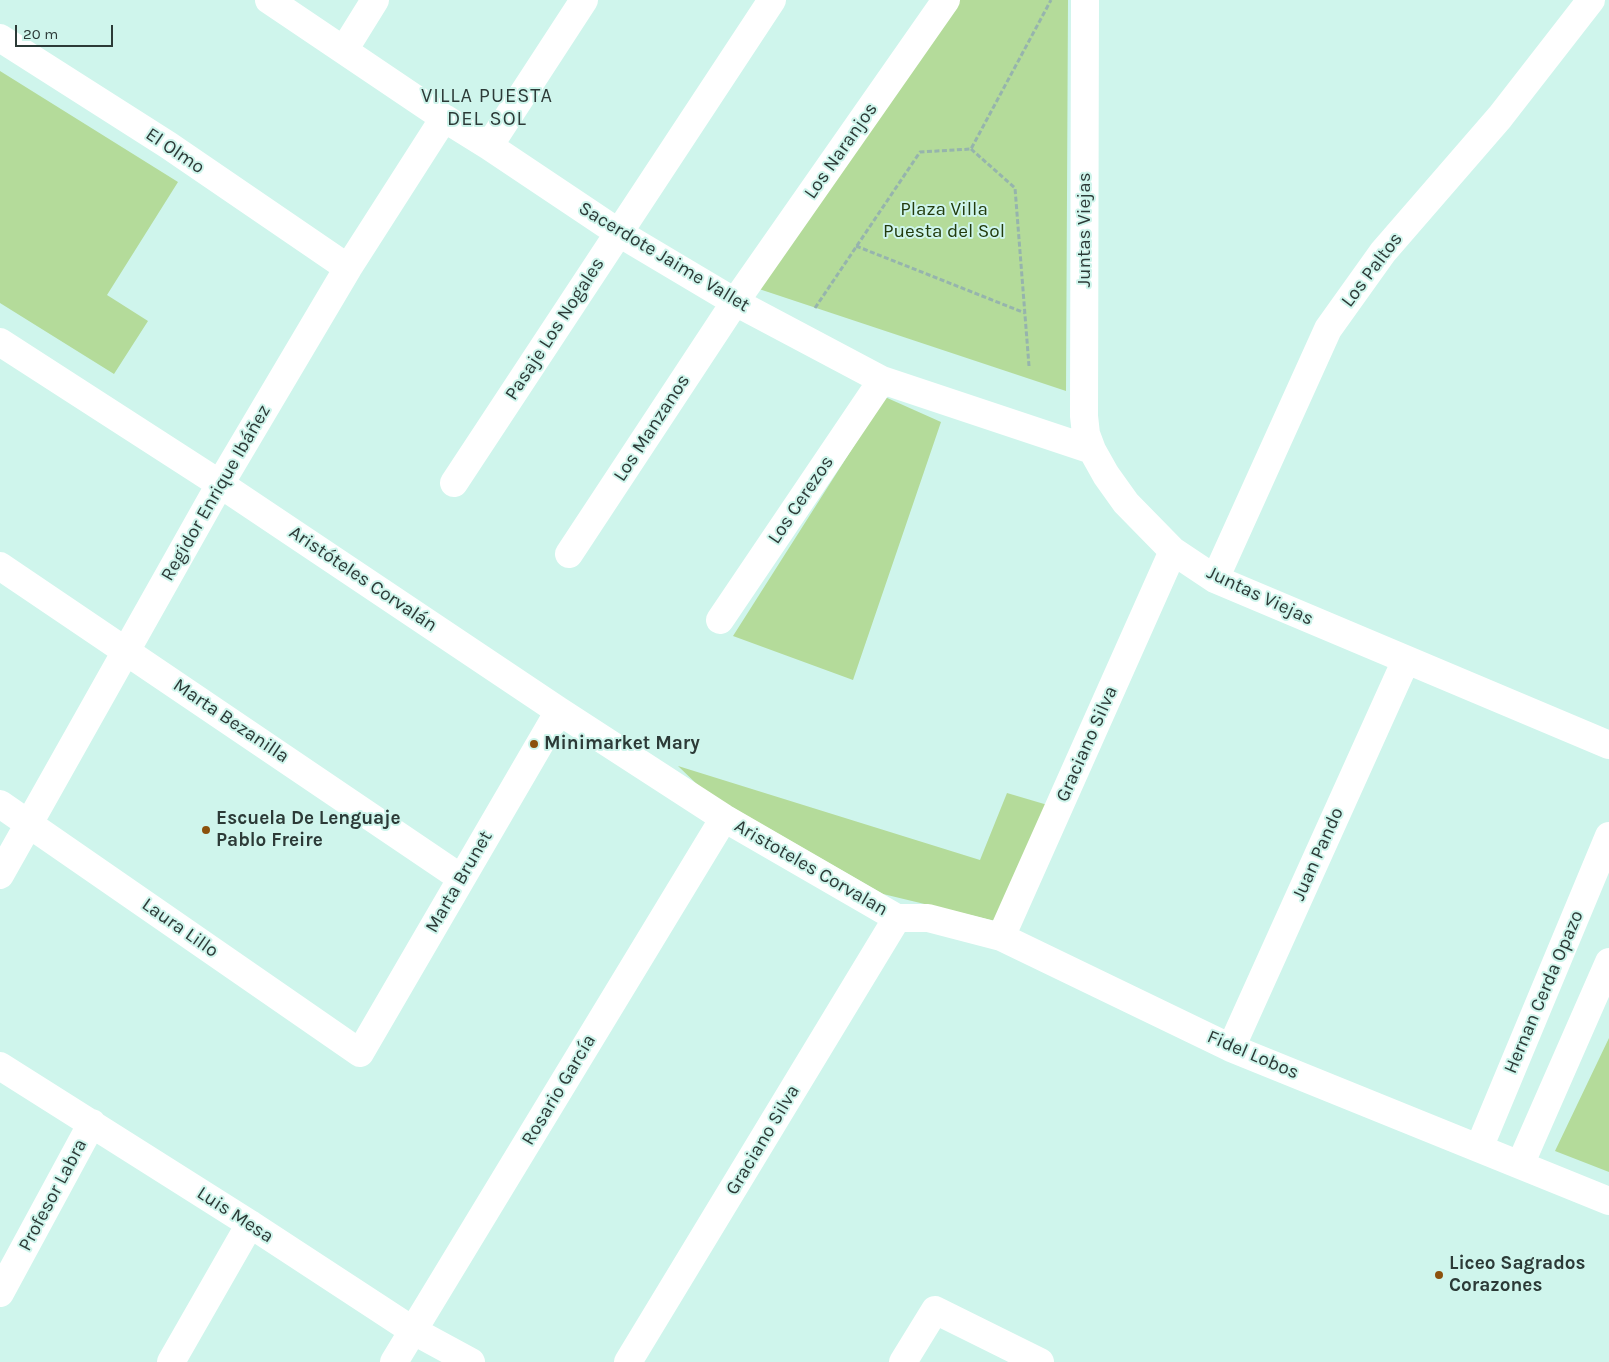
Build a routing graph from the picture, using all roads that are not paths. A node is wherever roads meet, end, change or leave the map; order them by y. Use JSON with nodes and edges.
{"nodes":[{"id":1,"x":269,"y":0,"type":"edge"},
{"id":2,"x":375,"y":0,"type":"edge"},
{"id":3,"x":584,"y":0,"type":"edge"},
{"id":4,"x":772,"y":0,"type":"edge"},
{"id":5,"x":946,"y":0,"type":"edge"},
{"id":6,"x":1085,"y":0,"type":"edge"},
{"id":7,"x":1591,"y":0,"type":"edge"},
{"id":8,"x":0,"y":38,"type":"edge"},
{"id":9,"x":344,"y":50,"type":"junction"},
{"id":10,"x":444,"y":118,"type":"junction"},
{"id":11,"x":489,"y":146,"type":"junction"},
{"id":12,"x":619,"y":233,"type":"junction"},
{"id":13,"x":348,"y":268,"type":"junction"},
{"id":14,"x":735,"y":302,"type":"junction"},
{"id":15,"x":0,"y":342,"type":"edge"},
{"id":16,"x":882,"y":380,"type":"junction"},
{"id":17,"x":1092,"y":450,"type":"junction"},
{"id":18,"x":454,"y":483,"type":"dead end"},
{"id":19,"x":220,"y":484,"type":"junction"},
{"id":20,"x":1173,"y":551,"type":"junction"},
{"id":21,"x":569,"y":554,"type":"dead end"},
{"id":22,"x":0,"y":566,"type":"edge"},
{"id":23,"x":1215,"y":579,"type":"junction"},
{"id":24,"x":720,"y":620,"type":"dead end"},
{"id":25,"x":127,"y":650,"type":"junction"},
{"id":26,"x":1406,"y":660,"type":"junction"},
{"id":27,"x":559,"y":710,"type":"junction"},
{"id":28,"x":1609,"y":745,"type":"edge"},
{"id":29,"x":0,"y":804,"type":"edge"},
{"id":30,"x":724,"y":818,"type":"junction"},
{"id":31,"x":29,"y":824,"type":"junction"},
{"id":32,"x":1609,"y":836,"type":"edge"},
{"id":33,"x":0,"y":875,"type":"edge"},
{"id":34,"x":462,"y":878,"type":"junction"},
{"id":35,"x":897,"y":918,"type":"junction"},
{"id":36,"x":1001,"y":937,"type":"junction"},
{"id":37,"x":1609,"y":962,"type":"edge"},
{"id":38,"x":1231,"y":1048,"type":"junction"},
{"id":39,"x":360,"y":1053,"type":"joint"},
{"id":40,"x":0,"y":1066,"type":"edge"},
{"id":41,"x":92,"y":1123,"type":"junction"},
{"id":42,"x":1479,"y":1148,"type":"junction"},
{"id":43,"x":1520,"y":1165,"type":"junction"},
{"id":44,"x":1609,"y":1201,"type":"edge"},
{"id":45,"x":250,"y":1224,"type":"junction"},
{"id":46,"x":0,"y":1293,"type":"edge"},
{"id":47,"x":412,"y":1330,"type":"junction"},
{"id":48,"x":171,"y":1362,"type":"edge"},
{"id":49,"x":394,"y":1362,"type":"edge"},
{"id":50,"x":471,"y":1362,"type":"edge"},
{"id":51,"x":628,"y":1362,"type":"edge"},
{"id":52,"x":903,"y":1362,"type":"edge"},
{"id":53,"x":1040,"y":1362,"type":"edge"}],
"edges":[{"from":1,"to":9,"type":"street","name":"Sacerdote Jaime Vallet"},
{"from":2,"to":9,"type":"street"},
{"from":3,"to":11,"type":"street"},
{"from":4,"to":12,"type":"street","name":"Pasaje Los Nogales"},
{"from":5,"to":14,"type":"street","name":"Los Naranjos"},
{"from":6,"to":17,"type":"street","name":"Juntas Viejas"},
{"from":7,"to":23,"type":"street","name":"Los Paltos"},
{"from":8,"to":13,"type":"street","name":"El Olmo"},
{"from":9,"to":10,"type":"street","name":"Sacerdote Jaime Vallet"},
{"from":10,"to":11,"type":"street","name":"Sacerdote Jaime Vallet"},
{"from":10,"to":13,"type":"street","name":"Regidor Enrique Ibáñez"},
{"from":11,"to":12,"type":"street","name":"Sacerdote Jaime Vallet"},
{"from":12,"to":14,"type":"street","name":"Sacerdote Jaime Vallet"},
{"from":12,"to":18,"type":"street","name":"Pasaje Los Nogales"},
{"from":13,"to":19,"type":"street","name":"Regidor Enrique Ibáñez"},
{"from":14,"to":16,"type":"street","name":"Sacerdote Jaime Vallet"},
{"from":14,"to":21,"type":"street","name":"Los Manzanos"},
{"from":15,"to":19,"type":"street","name":"Aristóteles Corvalán"},
{"from":16,"to":17,"type":"street","name":"Sacerdote Jaime Vallet"},
{"from":16,"to":24,"type":"street","name":"Los Cerezos"},
{"from":17,"to":20,"type":"street","name":"Juntas Viejas"},
{"from":19,"to":25,"type":"street","name":"Regidor Enrique Ibáñez"},
{"from":19,"to":27,"type":"street","name":"Aristóteles Corvalán"},
{"from":20,"to":23,"type":"street","name":"Juntas Viejas"},
{"from":20,"to":36,"type":"street","name":"Graciano Silva"},
{"from":22,"to":25,"type":"street","name":"Marta Bezanilla"},
{"from":23,"to":26,"type":"street","name":"Juntas Viejas"},
{"from":25,"to":31,"type":"street","name":"Regidor Enrique Ibáñez"},
{"from":25,"to":34,"type":"street","name":"Marta Bezanilla"},
{"from":26,"to":28,"type":"street","name":"Juntas Viejas"},
{"from":26,"to":38,"type":"street","name":"Juan Pando"},
{"from":27,"to":30,"type":"street","name":"Aristóteles Corvalán"},
{"from":27,"to":34,"type":"street","name":"Marta Brunet"},
{"from":29,"to":31,"type":"street","name":"Laura Lillo"},
{"from":30,"to":35,"type":"street","name":"Aristoteles Corvalan"},
{"from":30,"to":47,"type":"street","name":"Rosario García"},
{"from":31,"to":33,"type":"street","name":"Regidor Enrique Ibáñez"},
{"from":31,"to":39,"type":"street","name":"Laura Lillo"},
{"from":32,"to":42,"type":"street","name":"Hernan Cerda Opazo"},
{"from":34,"to":39,"type":"street","name":"Marta Brunet"},
{"from":35,"to":36,"type":"street","name":"Fidel Lobos"},
{"from":35,"to":51,"type":"street","name":"Graciano Silva"},
{"from":36,"to":38,"type":"street","name":"Fidel Lobos"},
{"from":37,"to":43,"type":"street"},
{"from":38,"to":42,"type":"street","name":"Fidel Lobos"},
{"from":40,"to":41,"type":"street","name":"Luis Mesa"},
{"from":41,"to":45,"type":"street","name":"Luis Mesa"},
{"from":41,"to":46,"type":"street","name":"Profesor Labra"},
{"from":42,"to":43,"type":"street","name":"Fidel Lobos"},
{"from":43,"to":44,"type":"street","name":"Fidel Lobos"},
{"from":45,"to":47,"type":"street","name":"Luis Mesa"},
{"from":45,"to":48,"type":"street"},
{"from":47,"to":49,"type":"street","name":"Rosario García"},
{"from":47,"to":50,"type":"street","name":"Luis Mesa"},
{"from":52,"to":53,"type":"street"}]}
